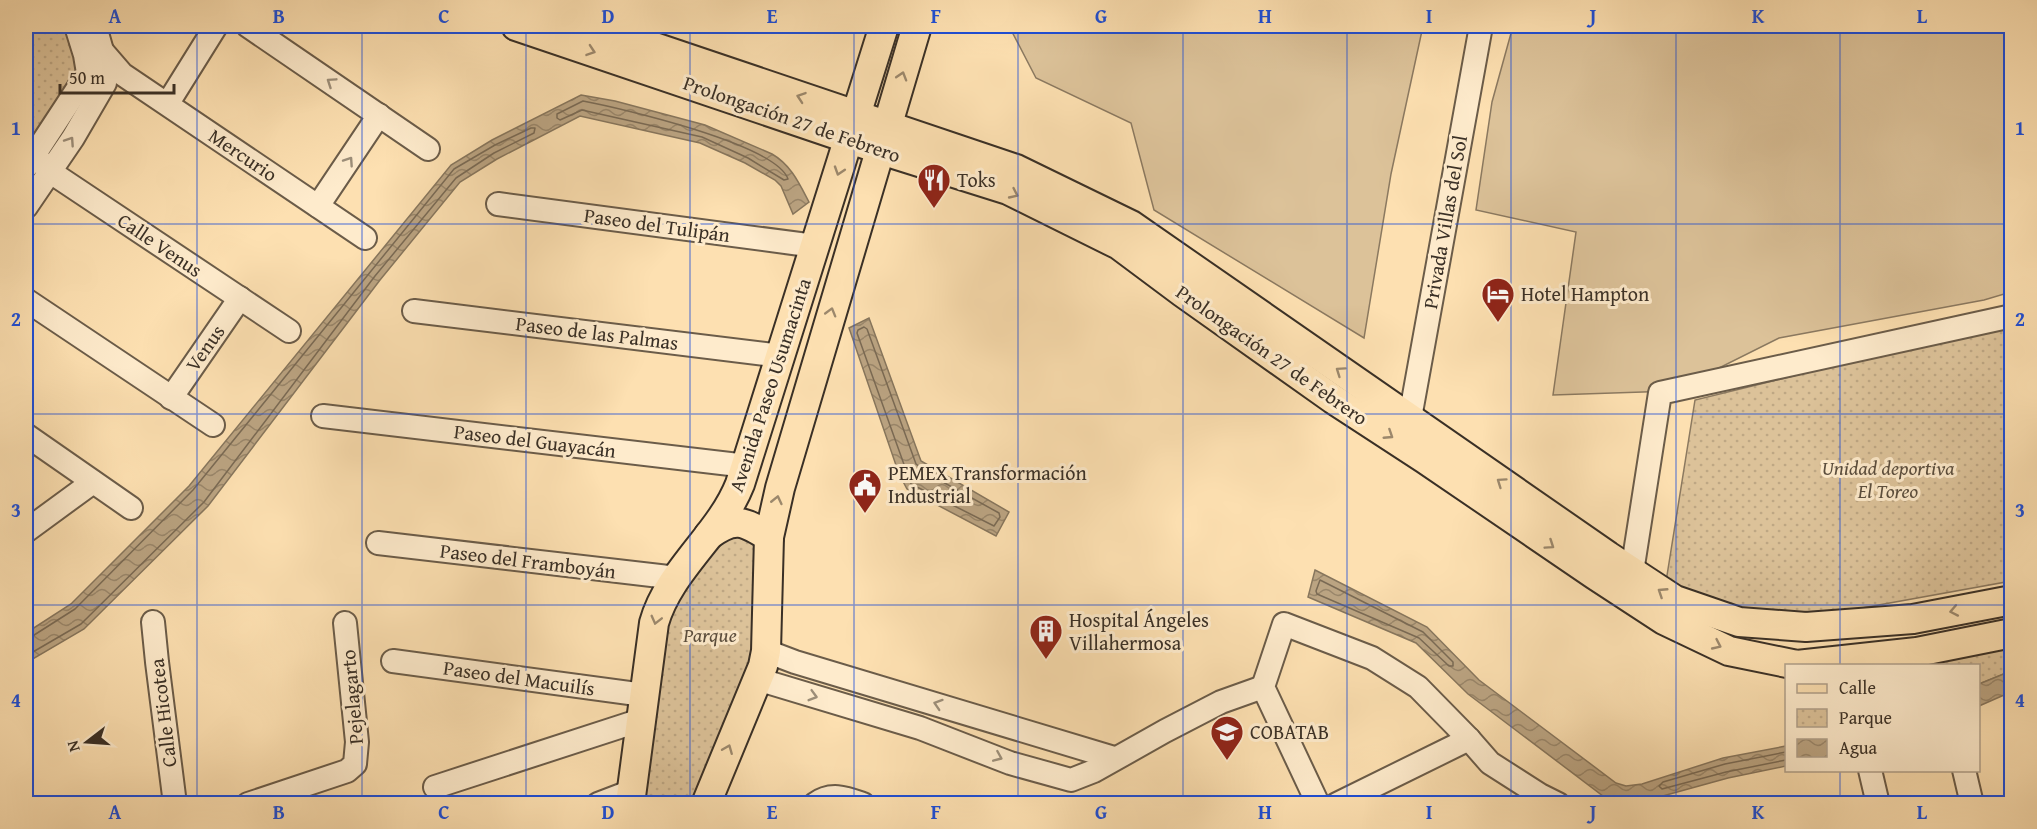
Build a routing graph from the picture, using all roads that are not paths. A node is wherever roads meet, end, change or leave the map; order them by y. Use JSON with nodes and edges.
{"nodes":[{"id":1,"x":76,"y":26,"type":"edge"},
{"id":2,"x":95,"y":26,"type":"edge"},
{"id":3,"x":216,"y":26,"type":"edge"},
{"id":4,"x":249,"y":26,"type":"edge"},
{"id":5,"x":516,"y":26,"type":"edge"},
{"id":6,"x":592,"y":26,"type":"edge"},
{"id":7,"x":884,"y":26,"type":"edge"},
{"id":8,"x":917,"y":26,"type":"edge"},
{"id":9,"x":1481,"y":26,"type":"edge"},
{"id":10,"x":105,"y":66,"type":"junction"},
{"id":11,"x":168,"y":103,"type":"junction"},
{"id":12,"x":379,"y":115,"type":"junction"},
{"id":13,"x":853,"y":127,"type":"junction"},
{"id":14,"x":883,"y":137,"type":"junction"},
{"id":15,"x":428,"y":148,"type":"dead end"},
{"id":16,"x":37,"y":165,"type":"edge"},
{"id":17,"x":498,"y":204,"type":"dead end"},
{"id":18,"x":318,"y":206,"type":"junction"},
{"id":19,"x":26,"y":207,"type":"edge"},
{"id":20,"x":365,"y":238,"type":"dead end"},
{"id":21,"x":815,"y":246,"type":"junction"},
{"id":22,"x":240,"y":298,"type":"junction"},
{"id":23,"x":26,"y":300,"type":"edge"},
{"id":24,"x":414,"y":311,"type":"dead end"},
{"id":25,"x":2012,"y":316,"type":"edge"},
{"id":26,"x":289,"y":331,"type":"dead end"},
{"id":27,"x":781,"y":356,"type":"junction"},
{"id":28,"x":171,"y":398,"type":"junction"},
{"id":29,"x":323,"y":416,"type":"dead end"},
{"id":30,"x":1410,"y":418,"type":"junction"},
{"id":31,"x":213,"y":425,"type":"dead end"},
{"id":32,"x":26,"y":435,"type":"edge"},
{"id":33,"x":747,"y":466,"type":"junction"},
{"id":34,"x":93,"y":482,"type":"junction"},
{"id":35,"x":131,"y":508,"type":"dead end"},
{"id":36,"x":26,"y":531,"type":"edge"},
{"id":37,"x":709,"y":535,"type":"junction"},
{"id":38,"x":769,"y":537,"type":"junction"},
{"id":39,"x":378,"y":543,"type":"dead end"},
{"id":40,"x":1632,"y":572,"type":"junction"},
{"id":41,"x":677,"y":578,"type":"junction"},
{"id":42,"x":2012,"y":600,"type":"edge"},
{"id":43,"x":153,"y":622,"type":"dead end"},
{"id":44,"x":345,"y":623,"type":"dead end"},
{"id":45,"x":2012,"y":633,"type":"edge"},
{"id":46,"x":766,"y":651,"type":"junction"},
{"id":47,"x":393,"y":661,"type":"dead end"},
{"id":48,"x":1792,"y":664,"type":"edge"},
{"id":49,"x":1806,"y":664,"type":"edge"},
{"id":50,"x":757,"y":679,"type":"junction"},
{"id":51,"x":1263,"y":687,"type":"junction"},
{"id":52,"x":643,"y":707,"type":"junction"},
{"id":53,"x":1469,"y":739,"type":"junction"},
{"id":54,"x":1114,"y":758,"type":"junction"},
{"id":55,"x":1870,"y":772,"type":"edge"},
{"id":56,"x":1964,"y":772,"type":"edge"},
{"id":57,"x":435,"y":787,"type":"dead end"},
{"id":58,"x":635,"y":799,"type":"edge"},
{"id":59,"x":175,"y":804,"type":"edge"},
{"id":60,"x":248,"y":804,"type":"edge"},
{"id":61,"x":598,"y":804,"type":"edge"},
{"id":62,"x":706,"y":804,"type":"edge"},
{"id":63,"x":815,"y":804,"type":"edge"},
{"id":64,"x":863,"y":804,"type":"edge"},
{"id":65,"x":1318,"y":804,"type":"edge"},
{"id":66,"x":1338,"y":804,"type":"edge"},
{"id":67,"x":1558,"y":804,"type":"edge"},
{"id":68,"x":1878,"y":804,"type":"edge"},
{"id":69,"x":1972,"y":804,"type":"edge"}],
"edges":[{"from":1,"to":10,"type":"street"},
{"from":2,"to":10,"type":"street"},
{"from":3,"to":11,"type":"street"},
{"from":12,"to":4,"type":"street","one_way":true},
{"from":5,"to":13,"type":"main road","name":"Prolongación 27 de Febrero","one_way":true},
{"from":13,"to":6,"type":"main road","name":"Prolongación 27 de Febrero","one_way":true},
{"from":7,"to":13,"type":"main road","name":"Avenida Paseo Usumacinta"},
{"from":14,"to":8,"type":"main road","name":"Avenida Paseo Usumacinta","one_way":true},
{"from":9,"to":30,"type":"street","name":"Privada Villas del Sol"},
{"from":10,"to":11,"type":"street","name":"Mercurio"},
{"from":10,"to":16,"type":"street"},
{"from":11,"to":18,"type":"street","name":"Mercurio"},
{"from":12,"to":15,"type":"street"},
{"from":18,"to":12,"type":"street","one_way":true},
{"from":13,"to":14,"type":"main road","name":"Prolongación 27 de Febrero"},
{"from":13,"to":21,"type":"main road","name":"Avenida Paseo Usumacinta","one_way":true},
{"from":30,"to":14,"type":"main road","name":"Prolongación 27 de Febrero","one_way":true},
{"from":38,"to":14,"type":"main road","name":"Avenida Paseo Usumacinta","one_way":true},
{"from":14,"to":48,"type":"main road","name":"Prolongación 27 de Febrero","one_way":true},
{"from":16,"to":19,"type":"street"},
{"from":16,"to":22,"type":"street","name":"Calle Venus"},
{"from":17,"to":21,"type":"street","name":"Paseo del Tulipán"},
{"from":18,"to":20,"type":"street","name":"Mercurio"},
{"from":21,"to":27,"type":"main road","name":"Avenida Paseo Usumacinta"},
{"from":22,"to":26,"type":"street","name":"Calle Venus"},
{"from":22,"to":28,"type":"street","name":"Venus"},
{"from":23,"to":28,"type":"street"},
{"from":24,"to":27,"type":"street","name":"Paseo de las Palmas"},
{"from":25,"to":40,"type":"street"},
{"from":27,"to":33,"type":"main road","name":"Avenida Paseo Usumacinta"},
{"from":28,"to":31,"type":"street"},
{"from":29,"to":33,"type":"street","name":"Paseo del Guayacán"},
{"from":40,"to":30,"type":"main road","name":"Prolongación 27 de Febrero","one_way":true},
{"from":32,"to":34,"type":"street"},
{"from":33,"to":37,"type":"main road","name":"Avenida Paseo Usumacinta"},
{"from":34,"to":35,"type":"street"},
{"from":34,"to":36,"type":"street"},
{"from":37,"to":38,"type":"main road"},
{"from":37,"to":41,"type":"main road","name":"Avenida Paseo Usumacinta"},
{"from":38,"to":46,"type":"main road","name":"Avenida Paseo Usumacinta"},
{"from":39,"to":41,"type":"street","name":"Paseo del Framboyán"},
{"from":42,"to":40,"type":"main road","name":"Prolongación 27 de Febrero","one_way":true},
{"from":41,"to":52,"type":"main road","name":"Avenida Paseo Usumacinta","one_way":true},
{"from":43,"to":59,"type":"street","name":"Calle Hicotea"},
{"from":44,"to":60,"type":"street","name":"Pejelagarto"},
{"from":49,"to":45,"type":"main road","name":"Prolongación 27 de Febrero","one_way":true},
{"from":46,"to":50,"type":"main road","name":"Avenida Paseo Usumacinta"},
{"from":54,"to":46,"type":"street","one_way":true},
{"from":47,"to":52,"type":"street","name":"Paseo del Macuilís"},
{"from":50,"to":54,"type":"street","one_way":true},
{"from":62,"to":50,"type":"main road","name":"Avenida Paseo Usumacinta","one_way":true},
{"from":51,"to":53,"type":"street"},
{"from":51,"to":54,"type":"street"},
{"from":51,"to":65,"type":"street"},
{"from":52,"to":57,"type":"street"},
{"from":52,"to":58,"type":"main road","name":"Avenida Paseo Usumacinta"},
{"from":53,"to":66,"type":"street"},
{"from":53,"to":67,"type":"street"},
{"from":55,"to":68,"type":"street"},
{"from":56,"to":69,"type":"street"},
{"from":58,"to":61,"type":"street"},
{"from":63,"to":64,"type":"street"}]}
